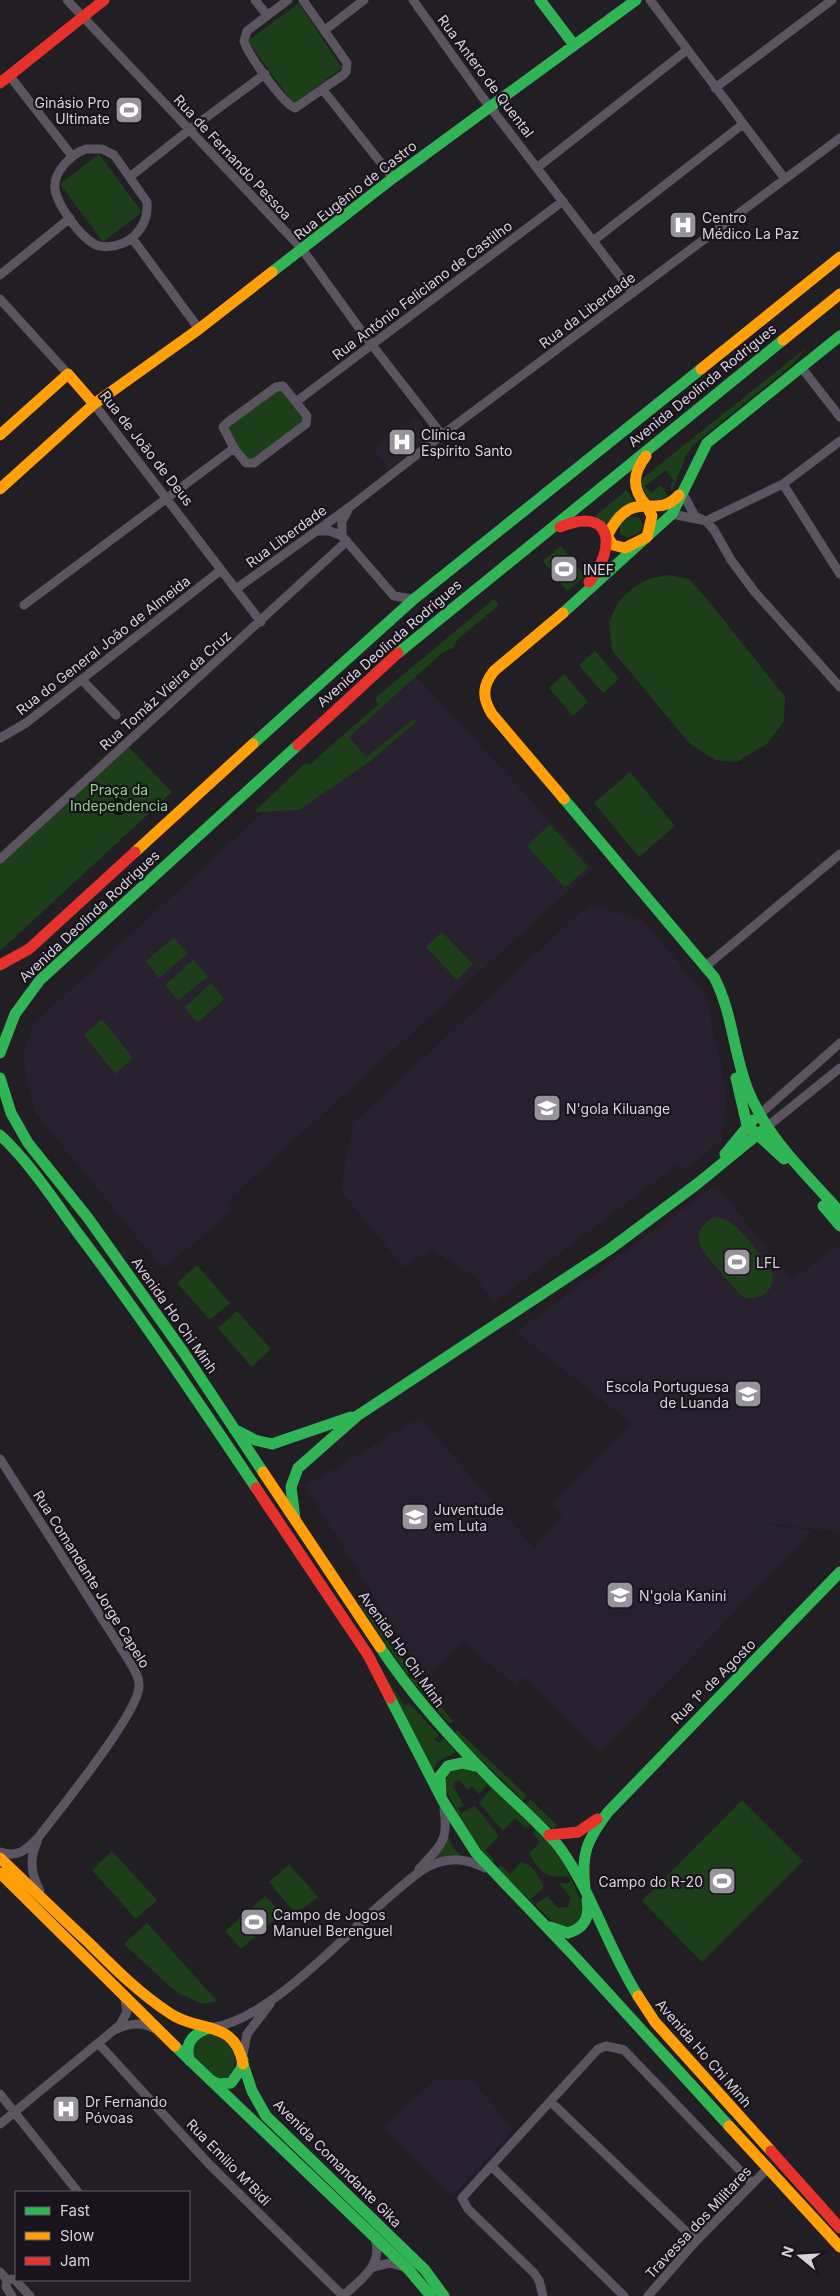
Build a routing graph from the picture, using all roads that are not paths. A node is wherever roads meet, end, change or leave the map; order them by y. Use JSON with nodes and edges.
{"nodes":[{"id":1,"x":67,"y":0,"type":"edge"},
{"id":2,"x":104,"y":0,"type":"edge"},
{"id":3,"x":255,"y":0,"type":"edge"},
{"id":4,"x":288,"y":0,"type":"edge"},
{"id":5,"x":302,"y":0,"type":"edge"},
{"id":6,"x":364,"y":0,"type":"edge"},
{"id":7,"x":413,"y":0,"type":"edge"},
{"id":8,"x":540,"y":0,"type":"edge"},
{"id":9,"x":636,"y":0,"type":"edge"},
{"id":10,"x":650,"y":0,"type":"edge"},
{"id":11,"x":832,"y":0,"type":"edge"},
{"id":12,"x":267,"y":15,"type":"junction"},
{"id":13,"x":81,"y":16,"type":"junction"},
{"id":14,"x":325,"y":30,"type":"junction"},
{"id":15,"x":574,"y":45,"type":"junction"},
{"id":16,"x":687,"y":50,"type":"junction"},
{"id":17,"x":265,"y":74,"type":"junction"},
{"id":18,"x":5,"y":79,"type":"edge"},
{"id":19,"x":715,"y":88,"type":"junction"},
{"id":20,"x":323,"y":90,"type":"junction"},
{"id":21,"x":490,"y":106,"type":"junction"},
{"id":22,"x":743,"y":124,"type":"junction"},
{"id":23,"x":188,"y":130,"type":"junction"},
{"id":24,"x":840,"y":138,"type":"edge"},
{"id":25,"x":72,"y":156,"type":"junction"},
{"id":26,"x":538,"y":168,"type":"junction"},
{"id":27,"x":131,"y":176,"type":"junction"},
{"id":28,"x":393,"y":178,"type":"junction"},
{"id":29,"x":785,"y":179,"type":"junction"},
{"id":30,"x":564,"y":201,"type":"junction"},
{"id":31,"x":70,"y":218,"type":"junction"},
{"id":32,"x":132,"y":238,"type":"junction"},
{"id":33,"x":593,"y":241,"type":"junction"},
{"id":34,"x":302,"y":249,"type":"junction"},
{"id":35,"x":840,"y":257,"type":"edge"},
{"id":36,"x":0,"y":276,"type":"edge"},
{"id":37,"x":633,"y":293,"type":"junction"},
{"id":38,"x":840,"y":294,"type":"edge"},
{"id":39,"x":0,"y":299,"type":"edge"},
{"id":40,"x":199,"y":329,"type":"junction"},
{"id":41,"x":840,"y":336,"type":"edge"},
{"id":42,"x":372,"y":344,"type":"junction"},
{"id":43,"x":800,"y":368,"type":"junction"},
{"id":44,"x":68,"y":374,"type":"junction"},
{"id":45,"x":297,"y":401,"type":"junction"},
{"id":46,"x":94,"y":404,"type":"junction"},
{"id":47,"x":840,"y":417,"type":"edge"},
{"id":48,"x":0,"y":435,"type":"edge"},
{"id":49,"x":442,"y":435,"type":"junction"},
{"id":50,"x":662,"y":438,"type":"junction"},
{"id":51,"x":840,"y":441,"type":"edge"},
{"id":52,"x":234,"y":448,"type":"junction"},
{"id":53,"x":783,"y":484,"type":"junction"},
{"id":54,"x":0,"y":489,"type":"edge"},
{"id":55,"x":684,"y":489,"type":"junction"},
{"id":56,"x":167,"y":498,"type":"junction"},
{"id":57,"x":646,"y":505,"type":"junction"},
{"id":58,"x":351,"y":506,"type":"junction"},
{"id":59,"x":672,"y":514,"type":"junction"},
{"id":60,"x":706,"y":522,"type":"junction"},
{"id":61,"x":317,"y":531,"type":"junction"},
{"id":62,"x":607,"y":536,"type":"junction"},
{"id":63,"x":647,"y":537,"type":"junction"},
{"id":64,"x":345,"y":538,"type":"junction"},
{"id":65,"x":527,"y":546,"type":"junction"},
{"id":66,"x":221,"y":570,"type":"junction"},
{"id":67,"x":840,"y":574,"type":"edge"},
{"id":68,"x":236,"y":588,"type":"junction"},
{"id":69,"x":394,"y":596,"type":"junction"},
{"id":70,"x":414,"y":599,"type":"junction"},
{"id":71,"x":24,"y":605,"type":"dead end"},
{"id":72,"x":393,"y":617,"type":"junction"},
{"id":73,"x":261,"y":622,"type":"junction"},
{"id":74,"x":82,"y":680,"type":"junction"},
{"id":75,"x":840,"y":687,"type":"edge"},
{"id":76,"x":116,"y":715,"type":"dead end"},
{"id":77,"x":0,"y":738,"type":"edge"},
{"id":78,"x":840,"y":854,"type":"edge"},
{"id":79,"x":0,"y":858,"type":"edge"},
{"id":80,"x":0,"y":965,"type":"edge"},
{"id":81,"x":706,"y":966,"type":"junction"},
{"id":82,"x":840,"y":1043,"type":"edge"},
{"id":83,"x":0,"y":1053,"type":"edge"},
{"id":84,"x":840,"y":1068,"type":"edge"},
{"id":85,"x":0,"y":1078,"type":"edge"},
{"id":86,"x":740,"y":1098,"type":"junction"},
{"id":87,"x":759,"y":1115,"type":"junction"},
{"id":88,"x":747,"y":1125,"type":"junction"},
{"id":89,"x":768,"y":1126,"type":"junction"},
{"id":90,"x":0,"y":1135,"type":"edge"},
{"id":91,"x":757,"y":1135,"type":"junction"},
{"id":92,"x":729,"y":1149,"type":"junction"},
{"id":93,"x":697,"y":1184,"type":"junction"},
{"id":94,"x":840,"y":1212,"type":"edge"},
{"id":95,"x":840,"y":1226,"type":"edge"},
{"id":96,"x":357,"y":1416,"type":"junction"},
{"id":97,"x":234,"y":1429,"type":"junction"},
{"id":98,"x":0,"y":1459,"type":"edge"},
{"id":99,"x":296,"y":1523,"type":"junction"},
{"id":100,"x":840,"y":1572,"type":"edge"},
{"id":101,"x":480,"y":1767,"type":"junction"},
{"id":102,"x":443,"y":1801,"type":"junction"},
{"id":103,"x":608,"y":1812,"type":"junction"},
{"id":104,"x":549,"y":1835,"type":"junction"},
{"id":105,"x":38,"y":1838,"type":"junction"},
{"id":106,"x":0,"y":1852,"type":"edge"},
{"id":107,"x":0,"y":1858,"type":"edge"},
{"id":108,"x":490,"y":1870,"type":"junction"},
{"id":109,"x":0,"y":1873,"type":"edge"},
{"id":110,"x":406,"y":1883,"type":"junction"},
{"id":111,"x":585,"y":1888,"type":"junction"},
{"id":112,"x":49,"y":1906,"type":"junction"},
{"id":113,"x":542,"y":1922,"type":"junction"},
{"id":114,"x":123,"y":1992,"type":"junction"},
{"id":115,"x":280,"y":1992,"type":"junction"},
{"id":116,"x":212,"y":2027,"type":"junction"},
{"id":117,"x":115,"y":2030,"type":"junction"},
{"id":118,"x":164,"y":2034,"type":"junction"},
{"id":119,"x":98,"y":2043,"type":"junction"},
{"id":120,"x":244,"y":2058,"type":"junction"},
{"id":121,"x":190,"y":2061,"type":"junction"},
{"id":122,"x":210,"y":2080,"type":"junction"},
{"id":123,"x":0,"y":2094,"type":"edge"},
{"id":124,"x":551,"y":2102,"type":"junction"},
{"id":125,"x":15,"y":2112,"type":"junction"},
{"id":126,"x":0,"y":2124,"type":"edge"},
{"id":127,"x":491,"y":2166,"type":"junction"},
{"id":128,"x":768,"y":2168,"type":"junction"},
{"id":129,"x":752,"y":2183,"type":"junction"},
{"id":130,"x":77,"y":2191,"type":"edge"},
{"id":131,"x":840,"y":2228,"type":"edge"},
{"id":132,"x":369,"y":2231,"type":"junction"},
{"id":133,"x":696,"y":2241,"type":"junction"},
{"id":134,"x":840,"y":2247,"type":"edge"},
{"id":135,"x":373,"y":2267,"type":"junction"},
{"id":136,"x":409,"y":2270,"type":"junction"},
{"id":137,"x":0,"y":2272,"type":"edge"},
{"id":138,"x":7,"y":2280,"type":"junction"},
{"id":139,"x":15,"y":2280,"type":"edge"},
{"id":140,"x":16,"y":2281,"type":"edge"},
{"id":141,"x":12,"y":2296,"type":"edge"},
{"id":142,"x":30,"y":2296,"type":"edge"},
{"id":143,"x":343,"y":2296,"type":"edge"},
{"id":144,"x":431,"y":2296,"type":"edge"},
{"id":145,"x":444,"y":2296,"type":"edge"},
{"id":146,"x":542,"y":2296,"type":"edge"},
{"id":147,"x":624,"y":2296,"type":"edge"},
{"id":148,"x":648,"y":2296,"type":"edge"}],
"edges":[{"from":1,"to":13,"type":"street","name":"Rua de Fernando Pessoa"},
{"from":2,"to":13,"type":"main road"},
{"from":3,"to":12,"type":"street"},
{"from":4,"to":12,"type":"street"},
{"from":5,"to":14,"type":"street"},
{"from":6,"to":14,"type":"street"},
{"from":7,"to":21,"type":"street","name":"Rua Antero de Quental"},
{"from":8,"to":15,"type":"main road"},
{"from":9,"to":15,"type":"main road","name":"Rua Eugênio de Castro"},
{"from":10,"to":16,"type":"street"},
{"from":11,"to":19,"type":"street"},
{"from":12,"to":17,"type":"street"},
{"from":13,"to":18,"type":"main road"},
{"from":13,"to":23,"type":"street","name":"Rua de Fernando Pessoa"},
{"from":14,"to":20,"type":"street"},
{"from":15,"to":21,"type":"main road","name":"Rua Eugênio de Castro"},
{"from":16,"to":19,"type":"street"},
{"from":16,"to":26,"type":"street"},
{"from":17,"to":20,"type":"street"},
{"from":17,"to":23,"type":"street"},
{"from":18,"to":25,"type":"street"},
{"from":19,"to":22,"type":"street"},
{"from":20,"to":28,"type":"street"},
{"from":21,"to":26,"type":"street","name":"Rua Antero de Quental"},
{"from":21,"to":28,"type":"main road","name":"Rua Eugênio de Castro"},
{"from":22,"to":29,"type":"street"},
{"from":22,"to":33,"type":"street"},
{"from":23,"to":27,"type":"street"},
{"from":23,"to":34,"type":"street","name":"Rua de Fernando Pessoa"},
{"from":24,"to":29,"type":"street","name":"Rua da Liberdade"},
{"from":25,"to":27,"type":"street"},
{"from":25,"to":31,"type":"street"},
{"from":26,"to":30,"type":"street","name":"Rua Antero de Quental"},
{"from":27,"to":32,"type":"street"},
{"from":28,"to":34,"type":"main road","name":"Rua Eugênio de Castro"},
{"from":29,"to":37,"type":"street","name":"Rua da Liberdade"},
{"from":30,"to":33,"type":"street","name":"Rua Antero de Quental"},
{"from":30,"to":42,"type":"street","name":"Rua António Feliciano de Castilho"},
{"from":31,"to":32,"type":"street"},
{"from":31,"to":36,"type":"street"},
{"from":32,"to":40,"type":"street"},
{"from":33,"to":37,"type":"street","name":"Rua Antero de Quental"},
{"from":34,"to":40,"type":"main road","name":"Rua Eugênio de Castro"},
{"from":34,"to":42,"type":"street","name":"Rua de Fernando Pessoa"},
{"from":35,"to":70,"type":"main road","name":"Avenida Deolinda Rodrigues"},
{"from":37,"to":49,"type":"street","name":"Rua da Liberdade"},
{"from":38,"to":50,"type":"main road","name":"Avenida Deolinda Rodrigues"},
{"from":39,"to":44,"type":"street","name":"Rua de João de Deus"},
{"from":40,"to":46,"type":"main road","name":"Rua Eugênio de Castro"},
{"from":41,"to":43,"type":"main road"},
{"from":42,"to":45,"type":"street","name":"Rua António Feliciano de Castilho"},
{"from":42,"to":49,"type":"street","name":"Rua de Fernando Pessoa"},
{"from":43,"to":47,"type":"street"},
{"from":43,"to":55,"type":"main road"},
{"from":44,"to":46,"type":"main road","name":"Rua de João de Deus"},
{"from":44,"to":48,"type":"main road"},
{"from":45,"to":52,"type":"street"},
{"from":45,"to":52,"type":"street"},
{"from":46,"to":54,"type":"main road","name":"Rua Eugênio de Castro"},
{"from":46,"to":56,"type":"street","name":"Rua de João de Deus"},
{"from":49,"to":58,"type":"street","name":"Rua da Liberdade"},
{"from":50,"to":57,"type":"main road"},
{"from":50,"to":65,"type":"main road","name":"Avenida Deolinda Rodrigues"},
{"from":51,"to":53,"type":"street"},
{"from":52,"to":56,"type":"street"},
{"from":53,"to":60,"type":"street"},
{"from":53,"to":67,"type":"street"},
{"from":55,"to":57,"type":"main road"},
{"from":55,"to":59,"type":"main road"},
{"from":55,"to":60,"type":"street"},
{"from":56,"to":66,"type":"street","name":"Rua de João de Deus"},
{"from":56,"to":71,"type":"street"},
{"from":57,"to":62,"type":"main road"},
{"from":57,"to":63,"type":"main road"},
{"from":58,"to":61,"type":"street","name":"Rua Liberdade"},
{"from":58,"to":64,"type":"street"},
{"from":59,"to":60,"type":"street"},
{"from":59,"to":63,"type":"main road"},
{"from":60,"to":75,"type":"street"},
{"from":61,"to":64,"type":"street"},
{"from":61,"to":68,"type":"street","name":"Rua Liberdade"},
{"from":62,"to":63,"type":"main road"},
{"from":62,"to":65,"type":"main road"},
{"from":62,"to":86,"type":"main road"},
{"from":63,"to":81,"type":"main road"},
{"from":64,"to":69,"type":"street"},
{"from":64,"to":73,"type":"street","name":"Rua Tomáz Vieira da Cruz"},
{"from":65,"to":83,"type":"main road","name":"Avenida Deolinda Rodrigues"},
{"from":66,"to":68,"type":"street","name":"Rua de João de Deus"},
{"from":66,"to":74,"type":"street","name":"Rua do General João de Almeida"},
{"from":68,"to":73,"type":"street","name":"Rua de João de Deus"},
{"from":69,"to":70,"type":"street"},
{"from":69,"to":72,"type":"street"},
{"from":70,"to":72,"type":"main road","name":"Avenida Deolinda Rodrigues"},
{"from":72,"to":80,"type":"main road","name":"Avenida Deolinda Rodrigues"},
{"from":73,"to":79,"type":"street","name":"Rua Tomáz Vieira da Cruz"},
{"from":74,"to":76,"type":"street"},
{"from":74,"to":77,"type":"street","name":"Rua do General João de Almeida"},
{"from":78,"to":81,"type":"street"},
{"from":81,"to":87,"type":"main road"},
{"from":82,"to":87,"type":"street"},
{"from":84,"to":89,"type":"street"},
{"from":85,"to":97,"type":"main road","name":"Avenida Ho Chi Minh"},
{"from":86,"to":88,"type":"main road"},
{"from":86,"to":92,"type":"main road"},
{"from":87,"to":88,"type":"main road"},
{"from":87,"to":89,"type":"main road"},
{"from":88,"to":91,"type":"main road"},
{"from":88,"to":92,"type":"main road"},
{"from":89,"to":91,"type":"main road"},
{"from":89,"to":94,"type":"main road"},
{"from":90,"to":102,"type":"main road","name":"Avenida Ho Chi Minh"},
{"from":91,"to":93,"type":"main road"},
{"from":91,"to":95,"type":"main road"},
{"from":92,"to":93,"type":"main road"},
{"from":93,"to":96,"type":"main road"},
{"from":96,"to":97,"type":"main road"},
{"from":96,"to":99,"type":"main road"},
{"from":97,"to":99,"type":"main road","name":"Avenida Ho Chi Minh"},
{"from":98,"to":105,"type":"street","name":"Rua Comandante Jorge Capelo"},
{"from":99,"to":101,"type":"main road","name":"Avenida Ho Chi Minh"},
{"from":100,"to":103,"type":"main road","name":"Rua 1º de Agosto"},
{"from":101,"to":102,"type":"main road"},
{"from":101,"to":104,"type":"main road","name":"Avenida Ho Chi Minh"},
{"from":102,"to":108,"type":"main road","name":"Avenida Ho Chi Minh"},
{"from":102,"to":110,"type":"street"},
{"from":103,"to":104,"type":"main road"},
{"from":103,"to":111,"type":"main road"},
{"from":104,"to":111,"type":"main road","name":"Avenida Ho Chi Minh"},
{"from":105,"to":106,"type":"street","name":"Rua Comandante Jorge Capelo"},
{"from":105,"to":112,"type":"street","name":"Rua Comandante Jorge Capelo"},
{"from":107,"to":112,"type":"main road","name":"Avenida Comandante Gika"},
{"from":108,"to":110,"type":"street"},
{"from":108,"to":113,"type":"main road","name":"Avenida Ho Chi Minh"},
{"from":109,"to":114,"type":"main road","name":"Avenida Comandante Gika"},
{"from":110,"to":115,"type":"street"},
{"from":111,"to":113,"type":"main road"},
{"from":111,"to":131,"type":"main road","name":"Avenida Ho Chi Minh"},
{"from":112,"to":116,"type":"main road","name":"Avenida Comandante Gika"},
{"from":113,"to":128,"type":"main road","name":"Avenida Ho Chi Minh"},
{"from":114,"to":117,"type":"street"},
{"from":114,"to":118,"type":"main road","name":"Avenida Comandante Gika"},
{"from":115,"to":116,"type":"street"},
{"from":115,"to":120,"type":"street"},
{"from":116,"to":120,"type":"main road","name":"Avenida Comandante Gika"},
{"from":116,"to":121,"type":"main road"},
{"from":117,"to":118,"type":"street"},
{"from":117,"to":119,"type":"street"},
{"from":118,"to":121,"type":"main road","name":"Avenida Comandante Gika"},
{"from":119,"to":125,"type":"street"},
{"from":119,"to":143,"type":"street","name":"Rua Emilio M'Bidi"},
{"from":120,"to":122,"type":"main road"},
{"from":120,"to":145,"type":"main road","name":"Avenida Comandante Gika"},
{"from":121,"to":122,"type":"main road","name":"Avenida Comandante Gika"},
{"from":122,"to":132,"type":"main road","name":"Avenida Comandante Gika"},
{"from":123,"to":125,"type":"street"},
{"from":124,"to":127,"type":"street"},
{"from":124,"to":129,"type":"street"},
{"from":124,"to":133,"type":"street"},
{"from":125,"to":126,"type":"street"},
{"from":125,"to":130,"type":"street"},
{"from":127,"to":146,"type":"street"},
{"from":127,"to":147,"type":"street"},
{"from":128,"to":129,"type":"street","name":"Travessa dos Militares"},
{"from":128,"to":134,"type":"main road","name":"Avenida Ho Chi Minh"},
{"from":129,"to":133,"type":"street","name":"Travessa dos Militares"},
{"from":132,"to":135,"type":"street"},
{"from":132,"to":136,"type":"main road","name":"Avenida Comandante Gika"},
{"from":133,"to":148,"type":"street","name":"Travessa dos Militares"},
{"from":135,"to":136,"type":"street"},
{"from":135,"to":143,"type":"street"},
{"from":136,"to":144,"type":"main road","name":"Avenida Comandante Gika"},
{"from":137,"to":138,"type":"street"},
{"from":138,"to":139,"type":"street"},
{"from":138,"to":141,"type":"street"},
{"from":140,"to":142,"type":"street"}]}
